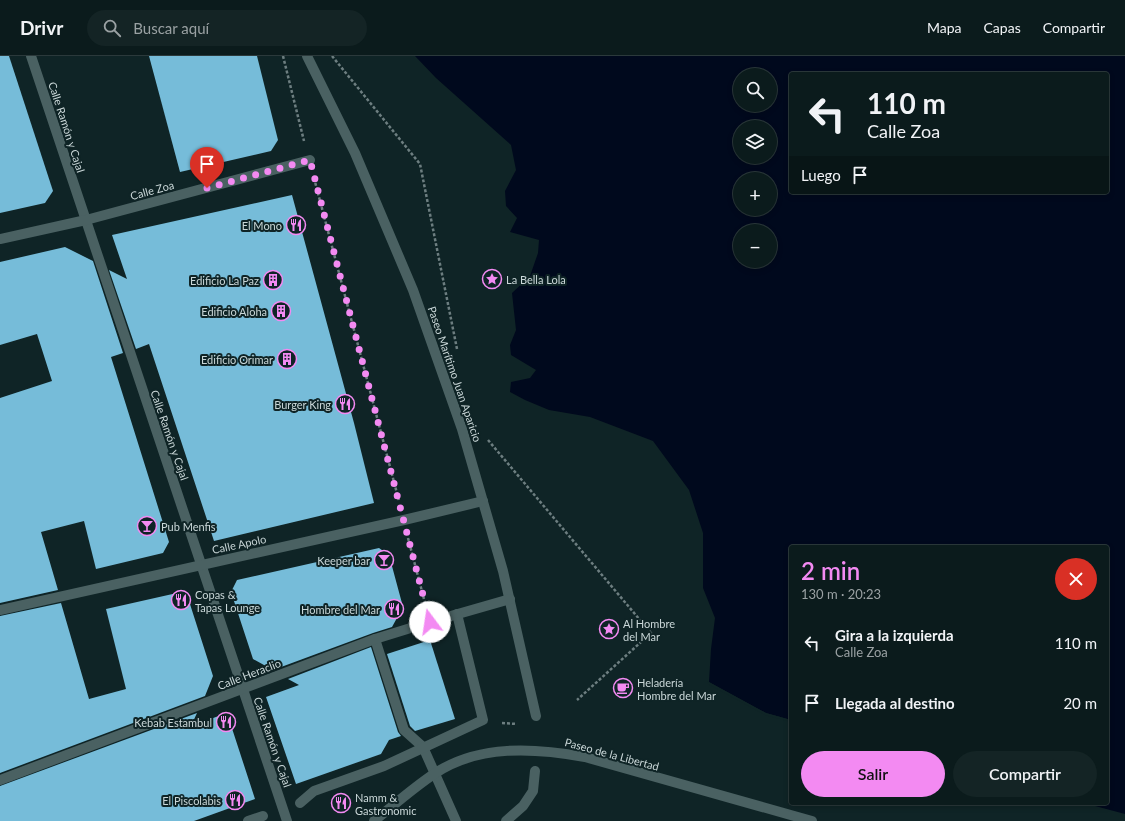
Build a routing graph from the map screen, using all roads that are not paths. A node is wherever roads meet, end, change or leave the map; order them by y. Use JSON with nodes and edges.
{"nodes":[{"id":1,"x":31,"y":56,"type":"edge"},
{"id":2,"x":307,"y":56,"type":"edge"},
{"id":3,"x":310,"y":160,"type":"road end"},
{"id":4,"x":86,"y":220,"type":"junction"},
{"id":5,"x":0,"y":239,"type":"edge"},
{"id":6,"x":483,"y":500,"type":"junction"},
{"id":7,"x":201,"y":565,"type":"junction"},
{"id":8,"x":510,"y":600,"type":"junction"},
{"id":9,"x":0,"y":610,"type":"edge"},
{"id":10,"x":457,"y":614,"type":"junction"},
{"id":11,"x":375,"y":639,"type":"junction"},
{"id":12,"x":242,"y":690,"type":"junction"},
{"id":13,"x":536,"y":716,"type":"dead end"},
{"id":14,"x":423,"y":748,"type":"junction"},
{"id":15,"x":535,"y":771,"type":"dead end"},
{"id":16,"x":435,"y":774,"type":"junction"},
{"id":17,"x":0,"y":780,"type":"edge"},
{"id":18,"x":300,"y":803,"type":"dead end"},
{"id":19,"x":263,"y":816,"type":"dead end"},
{"id":20,"x":248,"y":821,"type":"edge"},
{"id":21,"x":287,"y":821,"type":"edge"},
{"id":22,"x":374,"y":821,"type":"edge"},
{"id":23,"x":456,"y":821,"type":"edge"},
{"id":24,"x":506,"y":821,"type":"edge"},
{"id":25,"x":812,"y":821,"type":"edge"}],
"edges":[{"from":1,"to":4,"type":"street","name":"Calle Ramón y Cajal"},
{"from":2,"to":6,"type":"street","name":"Paseo Marítimo Juan Aparicio"},
{"from":3,"to":4,"type":"street","name":"Calle Zoa"},
{"from":4,"to":5,"type":"street","name":"Calle Zoa"},
{"from":4,"to":7,"type":"street","name":"Calle Ramón y Cajal"},
{"from":6,"to":7,"type":"street","name":"Calle Apolo"},
{"from":6,"to":8,"type":"street","name":"Paseo Marítimo Juan Aparicio"},
{"from":7,"to":9,"type":"street","name":"Calle Apolo"},
{"from":7,"to":12,"type":"street","name":"Calle Ramón y Cajal"},
{"from":8,"to":10,"type":"street","name":"Calle Heraclio"},
{"from":8,"to":13,"type":"street","name":"Paseo Marítimo Juan Aparicio"},
{"from":10,"to":11,"type":"street","name":"Calle Heraclio"},
{"from":10,"to":14,"type":"street"},
{"from":11,"to":12,"type":"street","name":"Calle Heraclio"},
{"from":11,"to":14,"type":"street"},
{"from":12,"to":17,"type":"street","name":"Calle Heraclio"},
{"from":12,"to":21,"type":"street","name":"Calle Ramón y Cajal"},
{"from":14,"to":16,"type":"street"},
{"from":14,"to":18,"type":"street"},
{"from":15,"to":24,"type":"street"},
{"from":16,"to":22,"type":"street","name":"Paseo de la Libertad"},
{"from":16,"to":23,"type":"street"},
{"from":16,"to":25,"type":"street","name":"Paseo de la Libertad"},
{"from":19,"to":20,"type":"street"}]}
